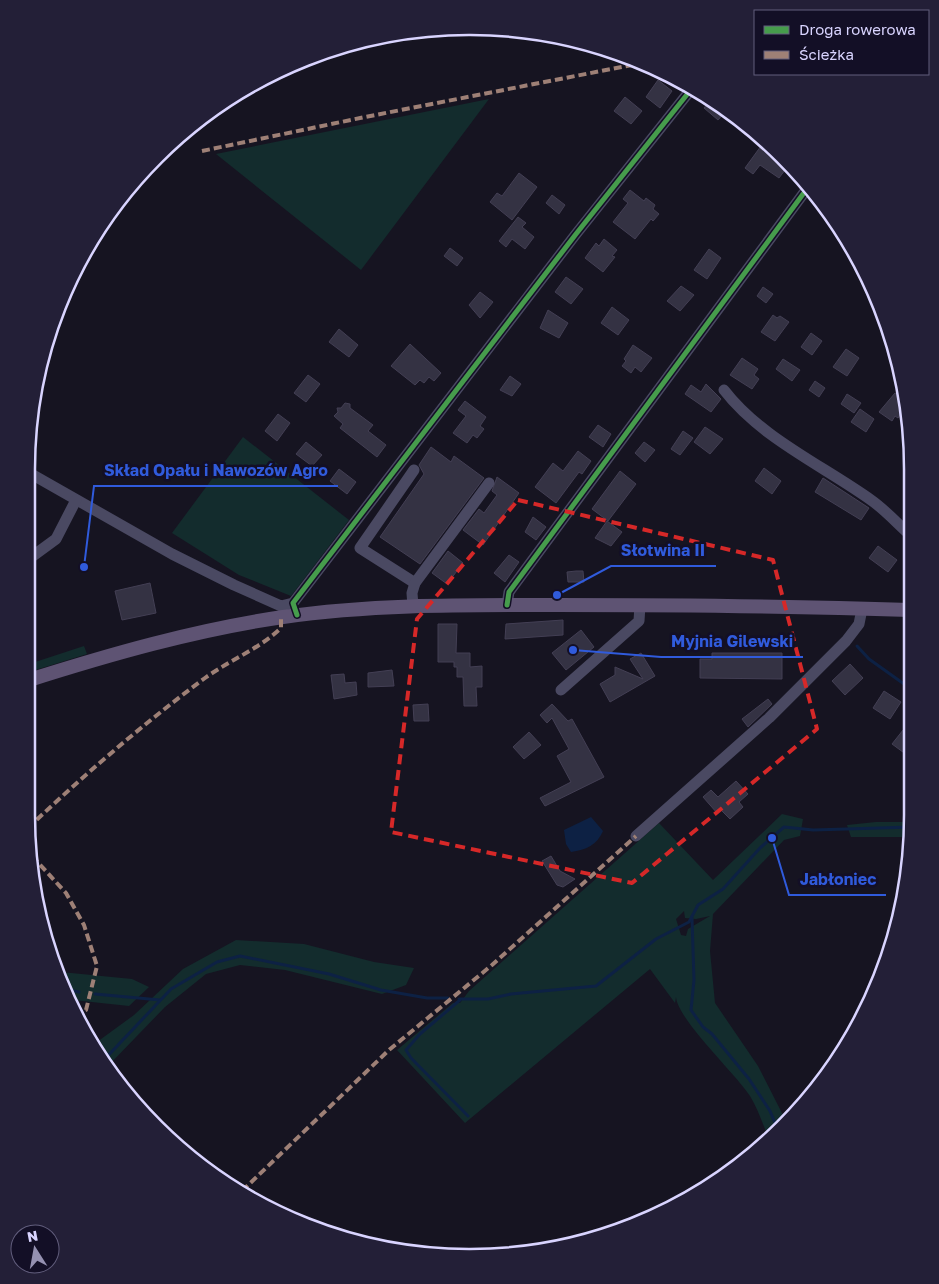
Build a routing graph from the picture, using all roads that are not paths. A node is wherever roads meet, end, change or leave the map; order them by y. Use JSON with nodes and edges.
{"nodes":[{"id":1,"x":688,"y":94,"type":"edge"},
{"id":2,"x":804,"y":193,"type":"edge"},
{"id":3,"x":724,"y":390,"type":"dead end"},
{"id":4,"x":414,"y":470,"type":"dead end"},
{"id":5,"x":35,"y":476,"type":"edge"},
{"id":6,"x":489,"y":482,"type":"dead end"},
{"id":7,"x":76,"y":500,"type":"junction"},
{"id":8,"x":904,"y":529,"type":"edge"},
{"id":9,"x":35,"y":555,"type":"edge"},
{"id":10,"x":415,"y":583,"type":"junction"},
{"id":11,"x":507,"y":605,"type":"junction"},
{"id":12,"x":640,"y":605,"type":"junction"},
{"id":13,"x":413,"y":606,"type":"junction"},
{"id":14,"x":295,"y":609,"type":"junction"},
{"id":15,"x":862,"y":609,"type":"junction"},
{"id":16,"x":904,"y":610,"type":"edge"},
{"id":17,"x":35,"y":678,"type":"edge"},
{"id":18,"x":561,"y":690,"type":"dead end"},
{"id":19,"x":636,"y":836,"type":"dead end"}],
"edges":[{"from":1,"to":14,"type":"street"},
{"from":2,"to":11,"type":"street"},
{"from":3,"to":8,"type":"street"},
{"from":4,"to":10,"type":"street"},
{"from":5,"to":7,"type":"street"},
{"from":6,"to":10,"type":"street"},
{"from":7,"to":9,"type":"street"},
{"from":7,"to":14,"type":"street"},
{"from":10,"to":13,"type":"street"},
{"from":11,"to":12,"type":"main road"},
{"from":11,"to":13,"type":"main road"},
{"from":12,"to":15,"type":"main road"},
{"from":12,"to":18,"type":"street"},
{"from":13,"to":14,"type":"main road"},
{"from":14,"to":17,"type":"main road"},
{"from":15,"to":16,"type":"main road"},
{"from":15,"to":19,"type":"street"}]}
